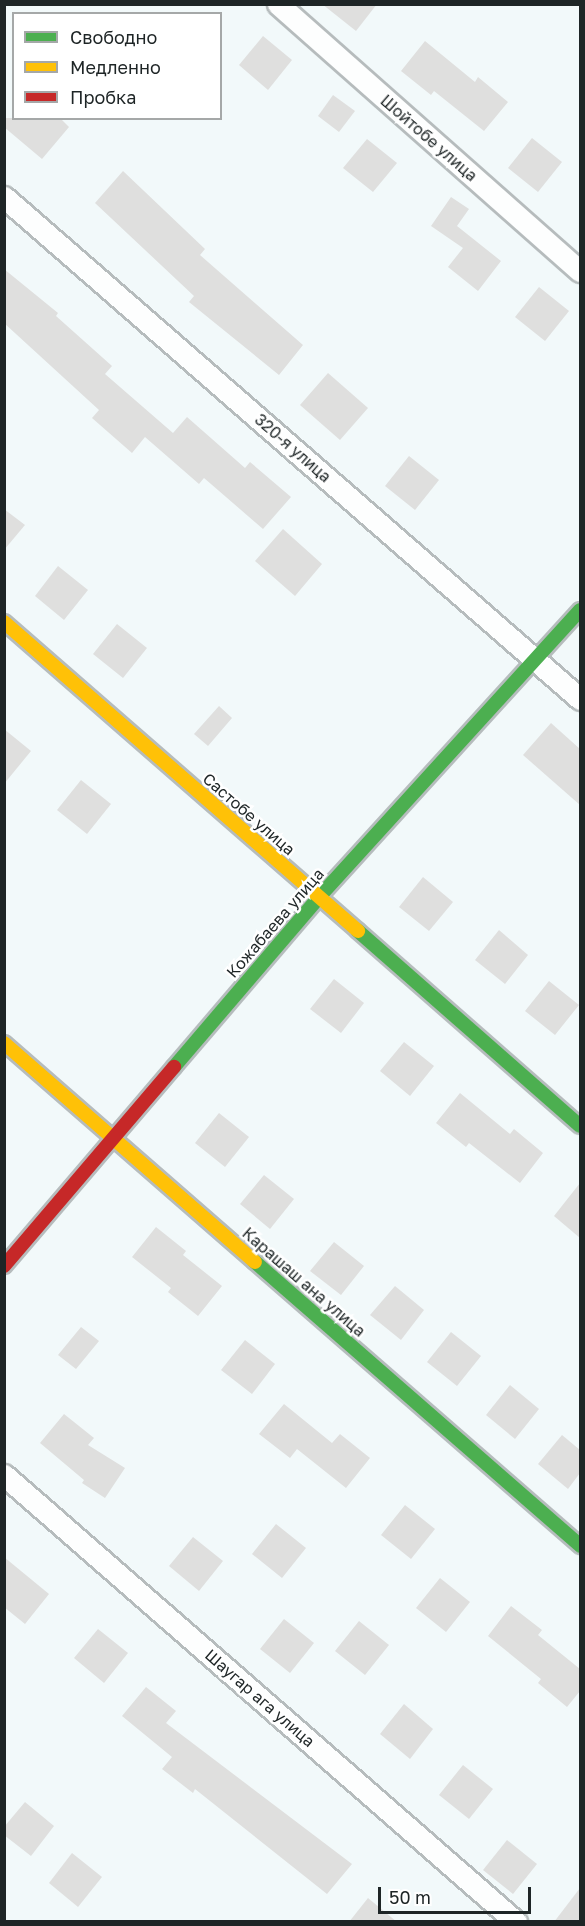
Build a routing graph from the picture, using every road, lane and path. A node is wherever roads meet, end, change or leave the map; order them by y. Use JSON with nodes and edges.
{"nodes":[{"id":1,"x":278,"y":4,"type":"edge"},
{"id":2,"x":4,"y":196,"type":"edge"},
{"id":3,"x":580,"y":271,"type":"edge"},
{"id":4,"x":580,"y":610,"type":"edge"},
{"id":5,"x":4,"y":622,"type":"edge"},
{"id":6,"x":536,"y":660,"type":"junction"},
{"id":7,"x":580,"y":699,"type":"edge"},
{"id":8,"x":319,"y":897,"type":"junction"},
{"id":9,"x":4,"y":1043,"type":"edge"},
{"id":10,"x":580,"y":1126,"type":"edge"},
{"id":11,"x":113,"y":1137,"type":"junction"},
{"id":12,"x":4,"y":1266,"type":"edge"},
{"id":13,"x":4,"y":1475,"type":"edge"},
{"id":14,"x":580,"y":1546,"type":"edge"},
{"id":15,"x":516,"y":1922,"type":"edge"}],
"edges":[{"from":1,"to":3,"type":"street","name":"Шойтобе улица"},
{"from":2,"to":6,"type":"street","name":"320-я улица"},
{"from":4,"to":6,"type":"street","name":"Кожабаева улица"},
{"from":5,"to":8,"type":"street","name":"Састобе улица"},
{"from":6,"to":7,"type":"street","name":"320-я улица"},
{"from":6,"to":8,"type":"street","name":"Кожабаева улица"},
{"from":8,"to":10,"type":"street","name":"Састобе улица"},
{"from":8,"to":11,"type":"street","name":"Кожабаева улица"},
{"from":9,"to":11,"type":"street","name":"Карашаш ана улица"},
{"from":11,"to":12,"type":"street","name":"Кожабаева улица"},
{"from":11,"to":14,"type":"street","name":"Карашаш ана улица"},
{"from":13,"to":15,"type":"street","name":"Шаугар ага улица"}]}
